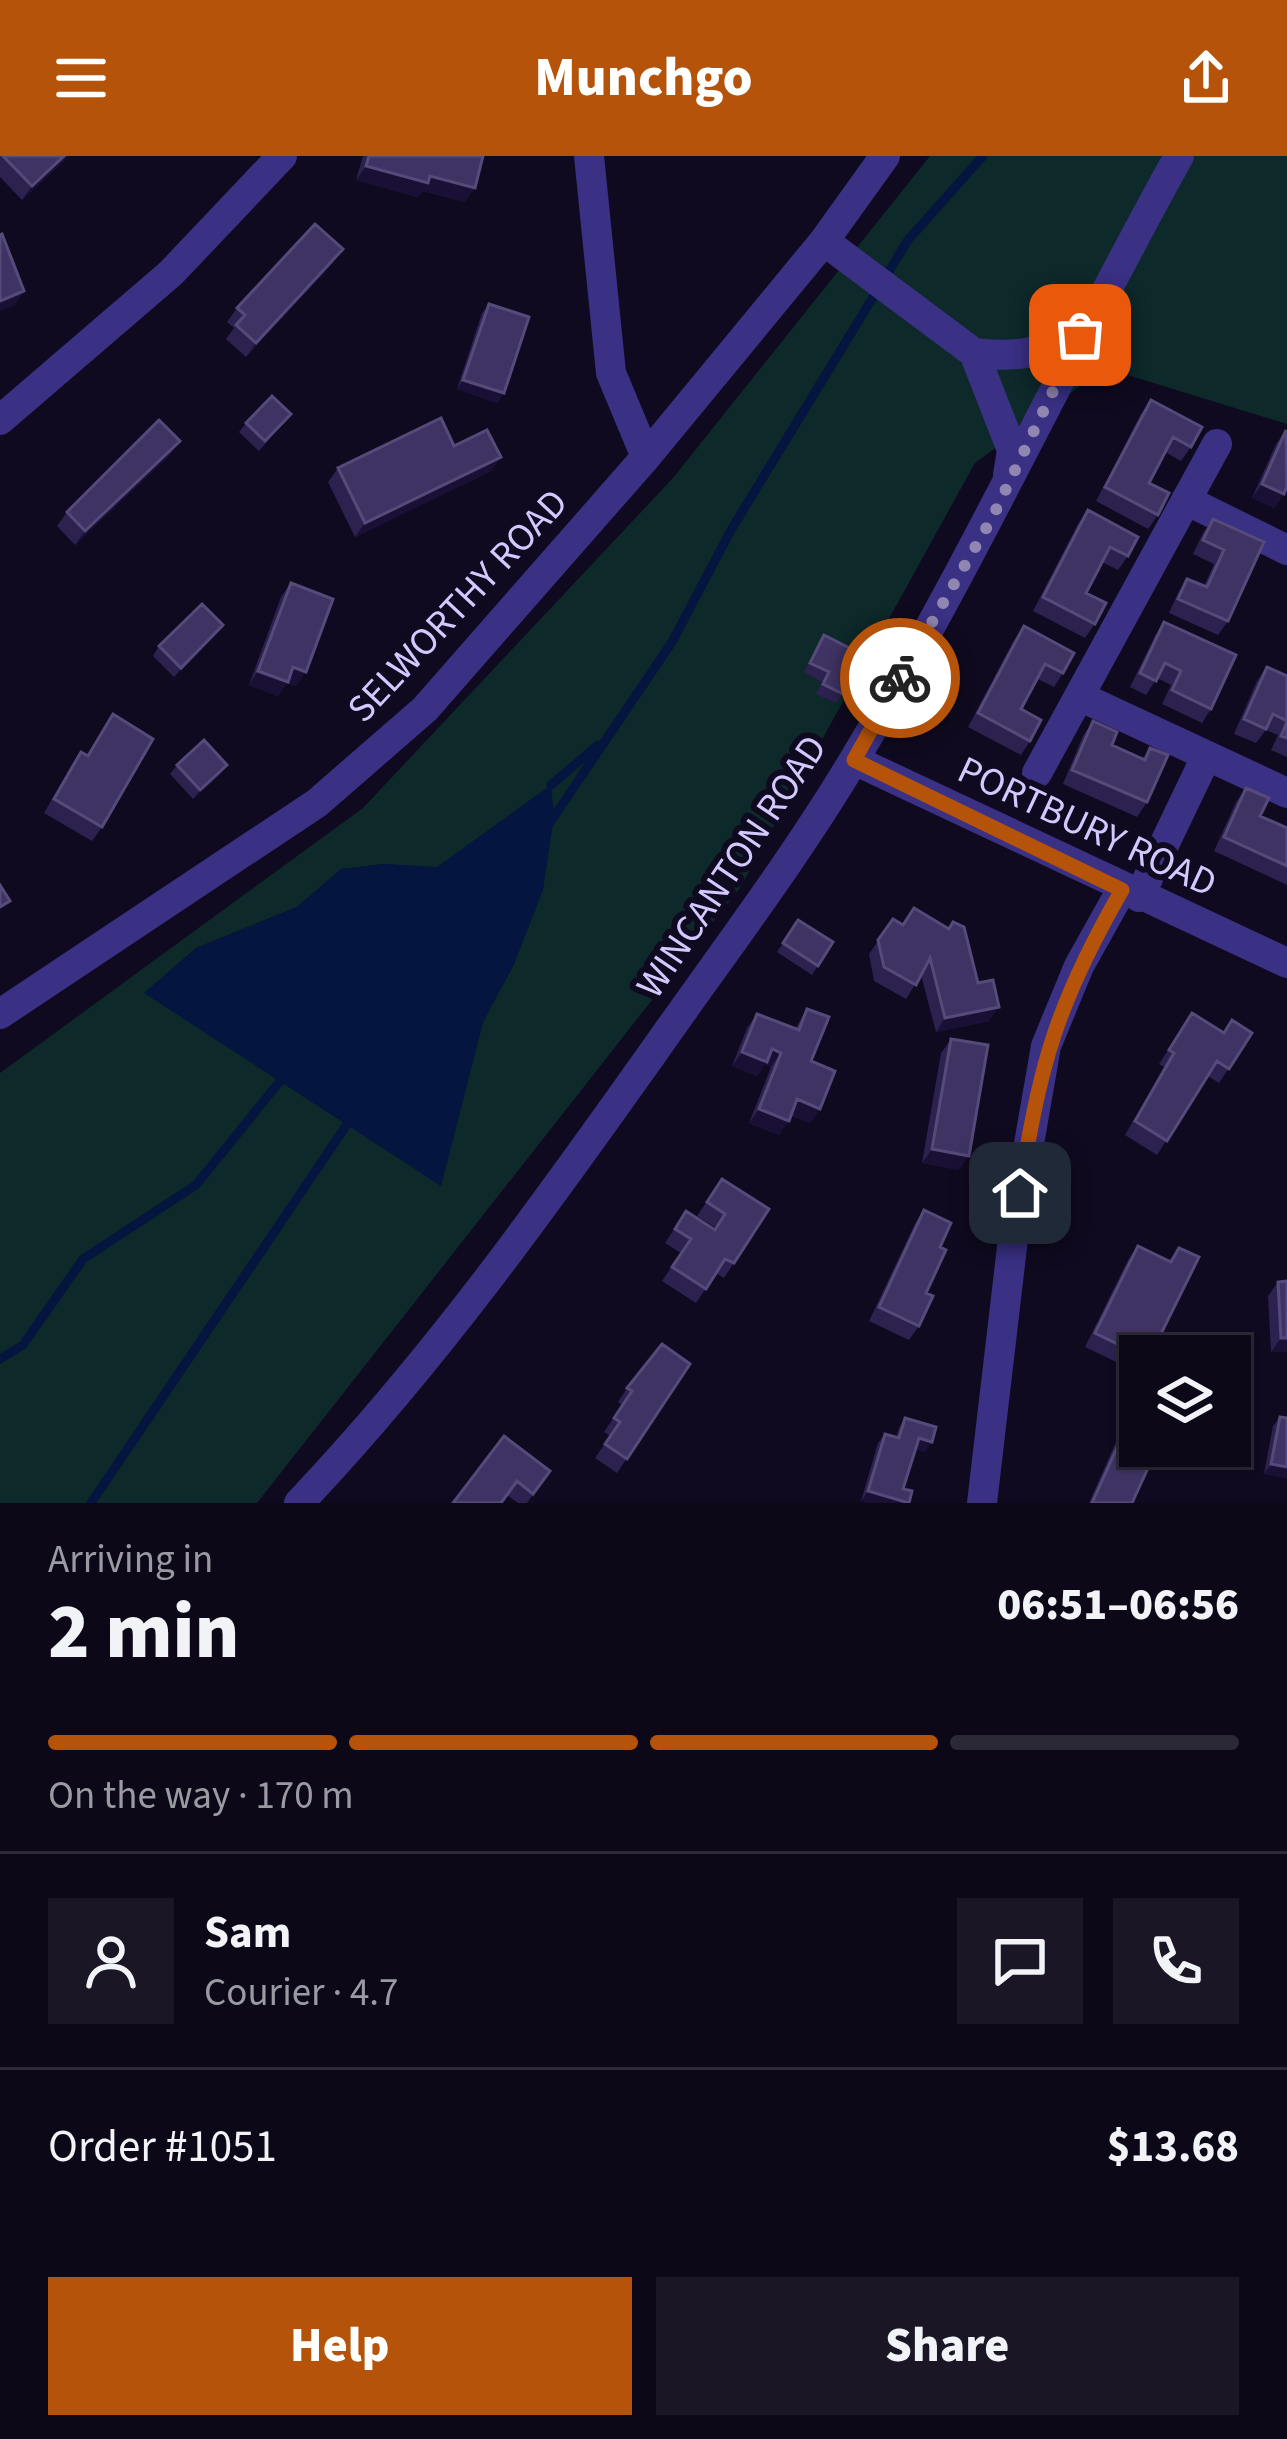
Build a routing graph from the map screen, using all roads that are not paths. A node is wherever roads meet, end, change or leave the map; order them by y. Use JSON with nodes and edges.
{"nodes":[{"id":1,"x":282,"y":156,"type":"edge"},
{"id":2,"x":589,"y":156,"type":"edge"},
{"id":3,"x":884,"y":156,"type":"edge"},
{"id":4,"x":1179,"y":156,"type":"edge"},
{"id":5,"x":824,"y":241,"type":"junction"},
{"id":6,"x":1080,"y":335,"type":"junction"},
{"id":7,"x":974,"y":353,"type":"junction"},
{"id":8,"x":0,"y":420,"type":"edge"},
{"id":9,"x":1217,"y":444,"type":"dead end"},
{"id":10,"x":646,"y":457,"type":"junction"},
{"id":11,"x":1006,"y":488,"type":"junction"},
{"id":12,"x":1186,"y":500,"type":"junction"},
{"id":13,"x":1287,"y":550,"type":"edge"},
{"id":14,"x":1079,"y":696,"type":"junction"},
{"id":15,"x":1205,"y":758,"type":"junction"},
{"id":16,"x":854,"y":760,"type":"junction"},
{"id":17,"x":1037,"y":773,"type":"dead end"},
{"id":18,"x":1287,"y":793,"type":"edge"},
{"id":19,"x":1131,"y":893,"type":"junction"},
{"id":20,"x":1287,"y":963,"type":"edge"},
{"id":21,"x":0,"y":1014,"type":"edge"},
{"id":22,"x":299,"y":1503,"type":"edge"},
{"id":23,"x":982,"y":1503,"type":"edge"}],
"edges":[{"from":1,"to":8,"type":"street"},
{"from":2,"to":10,"type":"street"},
{"from":3,"to":5,"type":"street","name":"SELWORTHY ROAD"},
{"from":4,"to":6,"type":"street","name":"WINCANTON ROAD"},
{"from":5,"to":7,"type":"street"},
{"from":5,"to":10,"type":"street","name":"SELWORTHY ROAD"},
{"from":6,"to":7,"type":"street"},
{"from":6,"to":11,"type":"street","name":"WINCANTON ROAD"},
{"from":7,"to":11,"type":"street"},
{"from":9,"to":12,"type":"street"},
{"from":10,"to":21,"type":"street","name":"SELWORTHY ROAD"},
{"from":11,"to":16,"type":"street","name":"WINCANTON ROAD"},
{"from":12,"to":13,"type":"street"},
{"from":12,"to":14,"type":"street"},
{"from":14,"to":15,"type":"street"},
{"from":14,"to":17,"type":"street"},
{"from":15,"to":18,"type":"street"},
{"from":15,"to":19,"type":"street"},
{"from":16,"to":19,"type":"street","name":"PORTBURY ROAD"},
{"from":16,"to":22,"type":"street","name":"WINCANTON ROAD"},
{"from":19,"to":20,"type":"street","name":"PORTBURY ROAD"},
{"from":19,"to":23,"type":"street"}]}
